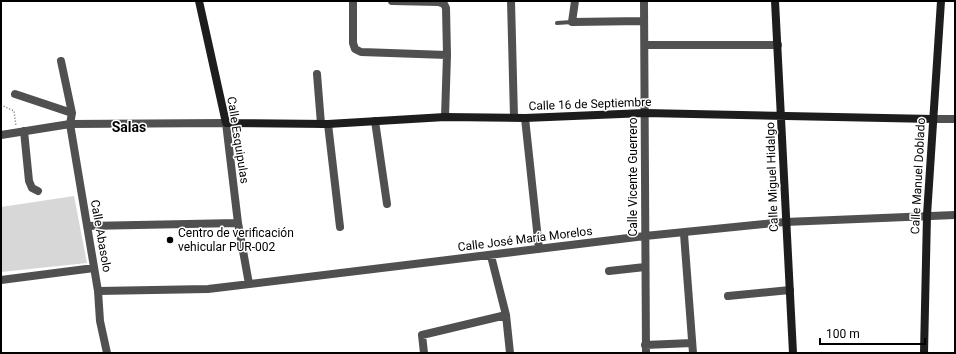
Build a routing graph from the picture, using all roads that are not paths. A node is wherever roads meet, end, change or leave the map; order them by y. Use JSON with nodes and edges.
{"nodes":[{"id":1,"x":198,"y":1,"type":"edge"},
{"id":2,"x":353,"y":1,"type":"edge"},
{"id":3,"x":392,"y":1,"type":"edge"},
{"id":4,"x":511,"y":1,"type":"edge"},
{"id":5,"x":575,"y":1,"type":"edge"},
{"id":6,"x":644,"y":1,"type":"edge"},
{"id":7,"x":775,"y":1,"type":"edge"},
{"id":8,"x":940,"y":1,"type":"edge"},
{"id":9,"x":643,"y":21,"type":"junction"},
{"id":10,"x":572,"y":22,"type":"junction"},
{"id":11,"x":557,"y":23,"type":"dead end"},
{"id":12,"x":645,"y":45,"type":"junction"},
{"id":13,"x":778,"y":45,"type":"junction"},
{"id":14,"x":448,"y":55,"type":"junction"},
{"id":15,"x":61,"y":61,"type":"dead end"},
{"id":16,"x":317,"y":74,"type":"dead end"},
{"id":17,"x":15,"y":94,"type":"dead end"},
{"id":18,"x":72,"y":112,"type":"junction"},
{"id":19,"x":645,"y":113,"type":"junction"},
{"id":20,"x":782,"y":116,"type":"junction"},
{"id":21,"x":445,"y":117,"type":"junction"},
{"id":22,"x":514,"y":117,"type":"junction"},
{"id":23,"x":525,"y":118,"type":"junction"},
{"id":24,"x":933,"y":119,"type":"junction"},
{"id":25,"x":955,"y":119,"type":"edge"},
{"id":26,"x":375,"y":122,"type":"junction"},
{"id":27,"x":226,"y":123,"type":"junction"},
{"id":28,"x":70,"y":124,"type":"junction"},
{"id":29,"x":324,"y":124,"type":"junction"},
{"id":30,"x":20,"y":132,"type":"junction"},
{"id":31,"x":1,"y":135,"type":"edge"},
{"id":32,"x":38,"y":190,"type":"dead end"},
{"id":33,"x":387,"y":204,"type":"dead end"},
{"id":34,"x":955,"y":215,"type":"edge"},
{"id":35,"x":927,"y":216,"type":"junction"},
{"id":36,"x":785,"y":222,"type":"junction"},
{"id":37,"x":238,"y":223,"type":"junction"},
{"id":38,"x":87,"y":226,"type":"junction"},
{"id":39,"x":340,"y":227,"type":"dead end"},
{"id":40,"x":684,"y":234,"type":"junction"},
{"id":41,"x":645,"y":236,"type":"junction"},
{"id":42,"x":539,"y":249,"type":"junction"},
{"id":43,"x":491,"y":256,"type":"junction"},
{"id":44,"x":645,"y":267,"type":"junction"},
{"id":45,"x":94,"y":268,"type":"junction"},
{"id":46,"x":609,"y":271,"type":"dead end"},
{"id":47,"x":1,"y":280,"type":"edge"},
{"id":48,"x":249,"y":284,"type":"junction"},
{"id":49,"x":790,"y":290,"type":"junction"},
{"id":50,"x":98,"y":291,"type":"junction"},
{"id":51,"x":728,"y":296,"type":"dead end"},
{"id":52,"x":506,"y":315,"type":"junction"},
{"id":53,"x":692,"y":342,"type":"junction"},
{"id":54,"x":646,"y":349,"type":"edge"},
{"id":55,"x":107,"y":353,"type":"edge"},
{"id":56,"x":424,"y":353,"type":"edge"},
{"id":57,"x":510,"y":353,"type":"edge"},
{"id":58,"x":693,"y":353,"type":"edge"},
{"id":59,"x":793,"y":353,"type":"edge"},
{"id":60,"x":924,"y":353,"type":"edge"}],
"edges":[{"from":1,"to":27,"type":"street","name":"Calle Esquipulas"},
{"from":2,"to":14,"type":"street"},
{"from":3,"to":14,"type":"street"},
{"from":4,"to":22,"type":"street"},
{"from":5,"to":10,"type":"street"},
{"from":6,"to":9,"type":"street","name":"Calle Vicente Guerrero"},
{"from":7,"to":13,"type":"street","name":"Calle Miguel Hidalgo"},
{"from":8,"to":24,"type":"street","name":"Calle Manuel Doblado"},
{"from":9,"to":10,"type":"street"},
{"from":9,"to":12,"type":"street","name":"Calle Vicente Guerrero"},
{"from":10,"to":11,"type":"lane"},
{"from":12,"to":13,"type":"street"},
{"from":12,"to":19,"type":"street","name":"Calle Vicente Guerrero"},
{"from":13,"to":20,"type":"street","name":"Calle Miguel Hidalgo"},
{"from":14,"to":21,"type":"street"},
{"from":15,"to":18,"type":"street"},
{"from":16,"to":29,"type":"street"},
{"from":17,"to":18,"type":"street"},
{"from":18,"to":28,"type":"street","name":"Calle Abasolo"},
{"from":19,"to":20,"type":"street","name":"Calle 16 de Septiembre"},
{"from":19,"to":23,"type":"street","name":"Calle 16 de Septiembre"},
{"from":19,"to":41,"type":"street","name":"Calle Vicente Guerrero"},
{"from":20,"to":24,"type":"street","name":"Calle 16 de Septiembre"},
{"from":20,"to":36,"type":"street","name":"Calle Miguel Hidalgo"},
{"from":21,"to":22,"type":"street","name":"Calle 16 de Septiembre"},
{"from":21,"to":26,"type":"street","name":"Calle 16 de Septiembre"},
{"from":22,"to":23,"type":"street","name":"Calle 16 de Septiembre"},
{"from":23,"to":42,"type":"street"},
{"from":24,"to":25,"type":"street","name":"Calle 16 de Septiembre"},
{"from":24,"to":35,"type":"street","name":"Calle Manuel Doblado"},
{"from":26,"to":29,"type":"street","name":"Calle 16 de Septiembre"},
{"from":26,"to":33,"type":"street"},
{"from":27,"to":28,"type":"street"},
{"from":27,"to":29,"type":"street","name":"Calle 16 de Septiembre"},
{"from":27,"to":37,"type":"street","name":"Calle Esquipulas"},
{"from":28,"to":30,"type":"street"},
{"from":28,"to":38,"type":"street","name":"Calle Abasolo"},
{"from":29,"to":39,"type":"street"},
{"from":30,"to":31,"type":"street"},
{"from":30,"to":32,"type":"street"},
{"from":34,"to":35,"type":"street","name":"Calle José María Morelos"},
{"from":35,"to":36,"type":"street","name":"Calle José María Morelos"},
{"from":35,"to":60,"type":"street","name":"Calle Manuel Doblado"},
{"from":36,"to":40,"type":"street","name":"Calle José María Morelos"},
{"from":36,"to":49,"type":"street","name":"Calle Miguel Hidalgo"},
{"from":37,"to":38,"type":"street"},
{"from":37,"to":48,"type":"street","name":"Calle Esquipulas"},
{"from":38,"to":45,"type":"street","name":"Calle Abasolo"},
{"from":40,"to":41,"type":"street","name":"Calle José María Morelos"},
{"from":40,"to":53,"type":"street"},
{"from":41,"to":42,"type":"street","name":"Calle José María Morelos"},
{"from":41,"to":44,"type":"street","name":"Calle Vicente Guerrero"},
{"from":42,"to":43,"type":"street","name":"Calle José María Morelos"},
{"from":43,"to":48,"type":"street","name":"Calle José María Morelos"},
{"from":43,"to":52,"type":"street"},
{"from":44,"to":46,"type":"street"},
{"from":44,"to":54,"type":"street","name":"Calle Vicente Guerrero"},
{"from":45,"to":47,"type":"street"},
{"from":45,"to":50,"type":"street","name":"Calle Abasolo"},
{"from":48,"to":50,"type":"street","name":"Calle José María Morelos"},
{"from":49,"to":51,"type":"street"},
{"from":49,"to":59,"type":"street","name":"Calle Miguel Hidalgo"},
{"from":50,"to":55,"type":"street","name":"Calle Abasolo"},
{"from":52,"to":56,"type":"street"},
{"from":52,"to":57,"type":"street"},
{"from":53,"to":54,"type":"street"},
{"from":53,"to":58,"type":"street"}]}
